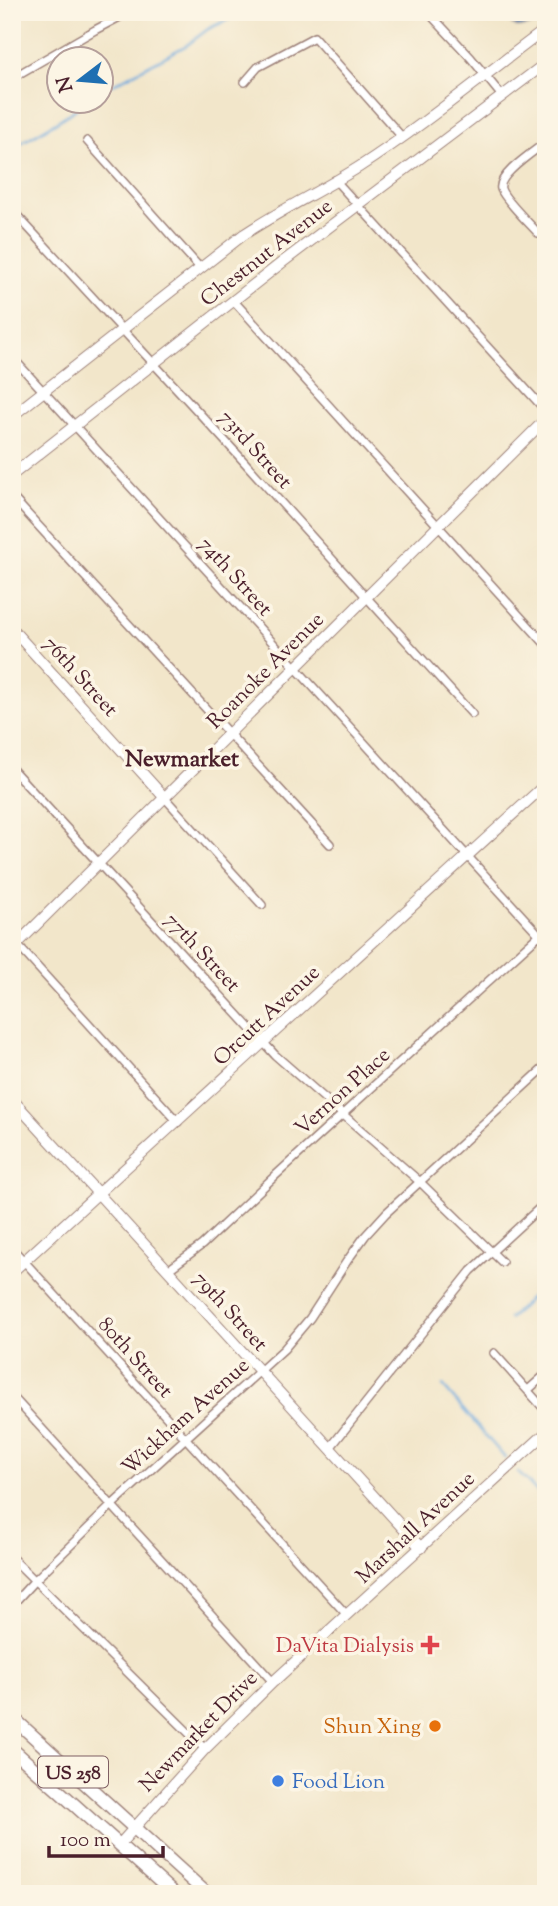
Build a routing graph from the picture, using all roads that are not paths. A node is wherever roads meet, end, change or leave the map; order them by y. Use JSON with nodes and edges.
{"nodes":[{"id":1,"x":129,"y":12,"type":"edge"},
{"id":2,"x":428,"y":12,"type":"edge"},
{"id":3,"x":546,"y":29,"type":"edge"},
{"id":4,"x":546,"y":63,"type":"edge"},
{"id":5,"x":484,"y":74,"type":"junction"},
{"id":6,"x":12,"y":78,"type":"edge"},
{"id":7,"x":245,"y":82,"type":"dead end"},
{"id":8,"x":502,"y":96,"type":"junction"},
{"id":9,"x":402,"y":137,"type":"junction"},
{"id":10,"x":87,"y":141,"type":"dead end"},
{"id":11,"x":546,"y":142,"type":"edge"},
{"id":12,"x":335,"y":180,"type":"junction"},
{"id":13,"x":358,"y":205,"type":"junction"},
{"id":14,"x":12,"y":210,"type":"edge"},
{"id":15,"x":546,"y":235,"type":"edge"},
{"id":16,"x":200,"y":268,"type":"junction"},
{"id":17,"x":233,"y":300,"type":"junction"},
{"id":18,"x":122,"y":329,"type":"junction"},
{"id":19,"x":12,"y":357,"type":"edge"},
{"id":20,"x":154,"y":363,"type":"junction"},
{"id":21,"x":43,"y":391,"type":"junction"},
{"id":22,"x":546,"y":411,"type":"edge"},
{"id":23,"x":12,"y":416,"type":"edge"},
{"id":24,"x":546,"y":419,"type":"edge"},
{"id":25,"x":75,"y":425,"type":"junction"},
{"id":26,"x":12,"y":475,"type":"edge"},
{"id":27,"x":12,"y":497,"type":"edge"},
{"id":28,"x":437,"y":526,"type":"junction"},
{"id":29,"x":366,"y":597,"type":"junction"},
{"id":30,"x":12,"y":629,"type":"edge"},
{"id":31,"x":546,"y":645,"type":"edge"},
{"id":32,"x":295,"y":667,"type":"junction"},
{"id":33,"x":472,"y":714,"type":"dead end"},
{"id":34,"x":229,"y":733,"type":"junction"},
{"id":35,"x":12,"y":769,"type":"edge"},
{"id":36,"x":546,"y":784,"type":"edge"},
{"id":37,"x":164,"y":797,"type":"junction"},
{"id":38,"x":330,"y":844,"type":"dead end"},
{"id":39,"x":467,"y":856,"type":"junction"},
{"id":40,"x":98,"y":863,"type":"junction"},
{"id":41,"x":262,"y":905,"type":"dead end"},
{"id":42,"x":539,"y":935,"type":"junction"},
{"id":43,"x":546,"y":942,"type":"edge"},
{"id":44,"x":14,"y":944,"type":"edge"},
{"id":45,"x":264,"y":1043,"type":"junction"},
{"id":46,"x":546,"y":1066,"type":"edge"},
{"id":47,"x":12,"y":1099,"type":"edge"},
{"id":48,"x":344,"y":1113,"type":"junction"},
{"id":49,"x":178,"y":1122,"type":"junction"},
{"id":50,"x":419,"y":1181,"type":"junction"},
{"id":51,"x":99,"y":1194,"type":"junction"},
{"id":52,"x":546,"y":1202,"type":"edge"},
{"id":53,"x":12,"y":1248,"type":"edge"},
{"id":54,"x":492,"y":1251,"type":"junction"},
{"id":55,"x":24,"y":1261,"type":"junction"},
{"id":56,"x":502,"y":1262,"type":"dead end"},
{"id":57,"x":167,"y":1270,"type":"junction"},
{"id":58,"x":12,"y":1272,"type":"edge"},
{"id":59,"x":494,"y":1353,"type":"dead end"},
{"id":60,"x":260,"y":1372,"type":"junction"},
{"id":61,"x":546,"y":1374,"type":"edge"},
{"id":62,"x":528,"y":1390,"type":"junction"},
{"id":63,"x":12,"y":1396,"type":"edge"},
{"id":64,"x":546,"y":1410,"type":"edge"},
{"id":65,"x":546,"y":1433,"type":"edge"},
{"id":66,"x":186,"y":1438,"type":"junction"},
{"id":67,"x":330,"y":1448,"type":"junction"},
{"id":68,"x":112,"y":1506,"type":"junction"},
{"id":69,"x":421,"y":1548,"type":"junction"},
{"id":70,"x":12,"y":1558,"type":"edge"},
{"id":71,"x":35,"y":1580,"type":"junction"},
{"id":72,"x":12,"y":1605,"type":"edge"},
{"id":73,"x":347,"y":1615,"type":"junction"},
{"id":74,"x":310,"y":1649,"type":"joint"},
{"id":75,"x":273,"y":1682,"type":"junction"},
{"id":76,"x":12,"y":1717,"type":"edge"},
{"id":77,"x":12,"y":1749,"type":"edge"},
{"id":78,"x":205,"y":1749,"type":"junction"},
{"id":79,"x":134,"y":1827,"type":"junction"},
{"id":80,"x":119,"y":1845,"type":"junction"},
{"id":81,"x":174,"y":1894,"type":"edge"},
{"id":82,"x":206,"y":1894,"type":"edge"}],
"edges":[{"from":1,"to":6,"type":"street"},
{"from":2,"to":5,"type":"street"},
{"from":3,"to":5,"type":"street","name":"Chestnut Avenue"},
{"from":4,"to":8,"type":"street","name":"Chestnut Avenue"},
{"from":5,"to":8,"type":"street"},
{"from":5,"to":9,"type":"street","name":"Chestnut Avenue"},
{"from":7,"to":9,"type":"street"},
{"from":8,"to":13,"type":"street","name":"Chestnut Avenue"},
{"from":9,"to":12,"type":"street","name":"Chestnut Avenue"},
{"from":10,"to":16,"type":"street"},
{"from":11,"to":15,"type":"street"},
{"from":12,"to":13,"type":"street"},
{"from":12,"to":16,"type":"street","name":"Chestnut Avenue"},
{"from":13,"to":17,"type":"street","name":"Chestnut Avenue"},
{"from":13,"to":22,"type":"street"},
{"from":14,"to":18,"type":"street","name":"73rd Street"},
{"from":16,"to":18,"type":"street","name":"Chestnut Avenue"},
{"from":17,"to":20,"type":"street","name":"Chestnut Avenue"},
{"from":17,"to":28,"type":"street"},
{"from":18,"to":20,"type":"street","name":"73rd Street"},
{"from":18,"to":21,"type":"street","name":"Chestnut Avenue"},
{"from":19,"to":21,"type":"street","name":"74th Street"},
{"from":20,"to":25,"type":"street","name":"Chestnut Avenue"},
{"from":20,"to":29,"type":"street","name":"73rd Street"},
{"from":21,"to":23,"type":"street","name":"Chestnut Avenue"},
{"from":21,"to":25,"type":"street","name":"74th Street"},
{"from":24,"to":28,"type":"street","name":"Roanoke Avenue"},
{"from":25,"to":26,"type":"street","name":"Chestnut Avenue"},
{"from":25,"to":32,"type":"street","name":"74th Street"},
{"from":27,"to":34,"type":"street"},
{"from":28,"to":29,"type":"street","name":"Roanoke Avenue"},
{"from":28,"to":31,"type":"street"},
{"from":29,"to":32,"type":"street","name":"Roanoke Avenue"},
{"from":29,"to":33,"type":"street","name":"73rd Street"},
{"from":30,"to":37,"type":"street","name":"76th Street"},
{"from":32,"to":34,"type":"street","name":"Roanoke Avenue"},
{"from":32,"to":39,"type":"street","name":"74th Street"},
{"from":34,"to":37,"type":"street","name":"Roanoke Avenue"},
{"from":34,"to":38,"type":"street"},
{"from":35,"to":40,"type":"street","name":"77th Street"},
{"from":36,"to":39,"type":"street","name":"Orcutt Avenue"},
{"from":37,"to":40,"type":"street","name":"Roanoke Avenue"},
{"from":37,"to":41,"type":"street","name":"76th Street"},
{"from":39,"to":42,"type":"street","name":"74th Street"},
{"from":39,"to":45,"type":"street","name":"Orcutt Avenue"},
{"from":40,"to":44,"type":"street","name":"Roanoke Avenue"},
{"from":40,"to":45,"type":"street","name":"77th Street"},
{"from":42,"to":43,"type":"street","name":"74th Street"},
{"from":42,"to":48,"type":"street","name":"Vernon Place"},
{"from":44,"to":49,"type":"street"},
{"from":45,"to":48,"type":"street","name":"77th Street"},
{"from":45,"to":49,"type":"street","name":"Orcutt Avenue"},
{"from":46,"to":50,"type":"street","name":"Wickham Avenue"},
{"from":47,"to":51,"type":"street","name":"79th Street"},
{"from":48,"to":50,"type":"street","name":"77th Street"},
{"from":48,"to":57,"type":"street","name":"Vernon Place"},
{"from":49,"to":51,"type":"street","name":"Orcutt Avenue"},
{"from":50,"to":54,"type":"street","name":"77th Street"},
{"from":50,"to":60,"type":"street","name":"Wickham Avenue"},
{"from":51,"to":55,"type":"street","name":"Orcutt Avenue"},
{"from":51,"to":57,"type":"street","name":"79th Street"},
{"from":52,"to":54,"type":"street"},
{"from":53,"to":55,"type":"street","name":"80th Street"},
{"from":54,"to":56,"type":"street","name":"77th Street"},
{"from":54,"to":67,"type":"street"},
{"from":55,"to":58,"type":"street","name":"Orcutt Avenue"},
{"from":55,"to":66,"type":"street","name":"80th Street"},
{"from":57,"to":60,"type":"street","name":"79th Street"},
{"from":59,"to":62,"type":"street"},
{"from":60,"to":66,"type":"street","name":"Wickham Avenue"},
{"from":60,"to":67,"type":"street","name":"79th Street"},
{"from":61,"to":62,"type":"street"},
{"from":62,"to":64,"type":"street"},
{"from":63,"to":68,"type":"street"},
{"from":65,"to":69,"type":"street","name":"Marshall Avenue"},
{"from":66,"to":68,"type":"street","name":"Wickham Avenue"},
{"from":66,"to":73,"type":"street","name":"80th Street"},
{"from":67,"to":69,"type":"street","name":"79th Street"},
{"from":68,"to":71,"type":"street","name":"Wickham Avenue"},
{"from":68,"to":75,"type":"street"},
{"from":69,"to":73,"type":"street","name":"Marshall Avenue"},
{"from":70,"to":71,"type":"street"},
{"from":71,"to":72,"type":"street","name":"Wickham Avenue"},
{"from":71,"to":78,"type":"street"},
{"from":73,"to":74,"type":"street","name":"Marshall Avenue"},
{"from":74,"to":75,"type":"street","name":"Newmarket Drive"},
{"from":75,"to":78,"type":"street","name":"Newmarket Drive"},
{"from":76,"to":79,"type":"highway","number":"US 258"},
{"from":77,"to":80,"type":"highway","number":"US 258"},
{"from":78,"to":79,"type":"street","name":"Newmarket Drive"},
{"from":79,"to":80,"type":"street","name":"Newmarket Drive"},
{"from":79,"to":82,"type":"highway","number":"US 258"},
{"from":80,"to":81,"type":"highway","number":"US 258"}]}
